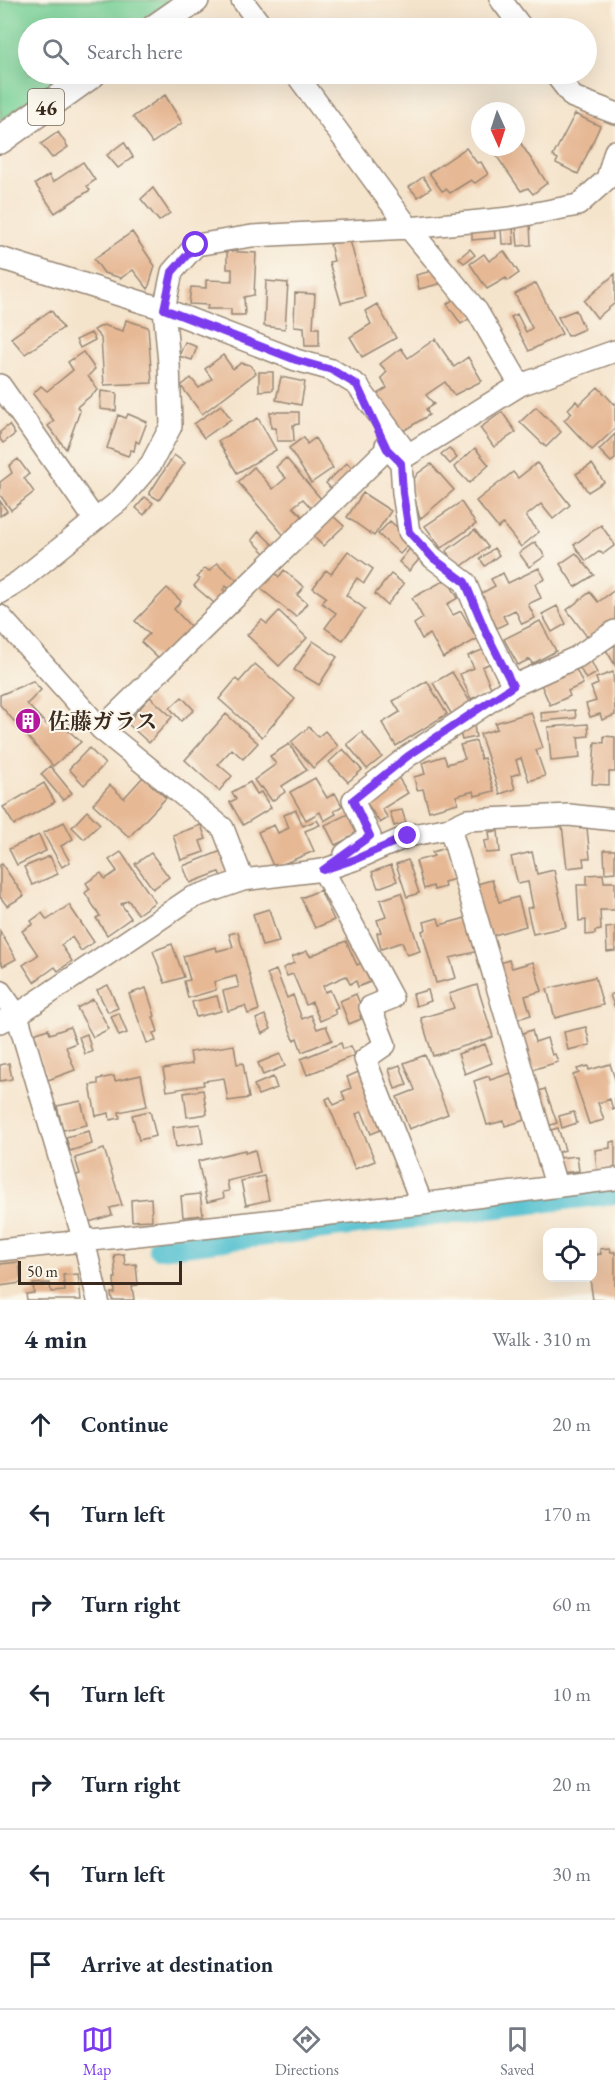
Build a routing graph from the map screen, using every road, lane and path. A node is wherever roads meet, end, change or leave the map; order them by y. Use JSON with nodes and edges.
{"nodes":[{"id":1,"x":195,"y":0,"type":"edge"},
{"id":2,"x":242,"y":0,"type":"edge"},
{"id":3,"x":501,"y":0,"type":"edge"},
{"id":4,"x":169,"y":18,"type":"edge"},
{"id":5,"x":256,"y":18,"type":"edge"},
{"id":6,"x":514,"y":18,"type":"edge"},
{"id":7,"x":78,"y":84,"type":"edge"},
{"id":8,"x":303,"y":84,"type":"edge"},
{"id":9,"x":563,"y":84,"type":"edge"},
{"id":10,"x":615,"y":113,"type":"edge"},
{"id":11,"x":0,"y":140,"type":"edge"},
{"id":12,"x":615,"y":151,"type":"edge"},
{"id":13,"x":409,"y":228,"type":"junction"},
{"id":14,"x":0,"y":258,"type":"edge"},
{"id":15,"x":164,"y":309,"type":"junction"},
{"id":16,"x":615,"y":351,"type":"edge"},
{"id":17,"x":0,"y":385,"type":"edge"},
{"id":18,"x":357,"y":385,"type":"junction"},
{"id":19,"x":520,"y":385,"type":"junction"},
{"id":20,"x":387,"y":449,"type":"junction"},
{"id":21,"x":95,"y":520,"type":"junction"},
{"id":22,"x":0,"y":593,"type":"edge"},
{"id":23,"x":0,"y":616,"type":"edge"},
{"id":24,"x":615,"y":631,"type":"edge"},
{"id":25,"x":513,"y":686,"type":"junction"},
{"id":26,"x":101,"y":729,"type":"junction"},
{"id":27,"x":615,"y":820,"type":"edge"},
{"id":28,"x":450,"y":828,"type":"junction"},
{"id":29,"x":323,"y":870,"type":"junction"},
{"id":30,"x":243,"y":880,"type":"junction"},
{"id":31,"x":0,"y":991,"type":"edge"},
{"id":32,"x":8,"y":1018,"type":"edge"},
{"id":33,"x":615,"y":1179,"type":"edge"},
{"id":34,"x":556,"y":1185,"type":"junction"},
{"id":35,"x":422,"y":1204,"type":"junction"},
{"id":36,"x":84,"y":1241,"type":"junction"},
{"id":37,"x":0,"y":1250,"type":"edge"},
{"id":38,"x":98,"y":1300,"type":"edge"}],
"edges":[{"from":1,"to":4,"type":"main road"},
{"from":2,"to":5,"type":"street"},
{"from":3,"to":6,"type":"street"},
{"from":7,"to":11,"type":"main road","number":"46"},
{"from":8,"to":13,"type":"street"},
{"from":9,"to":10,"type":"street"},
{"from":12,"to":13,"type":"street"},
{"from":13,"to":15,"type":"street"},
{"from":13,"to":19,"type":"street"},
{"from":14,"to":15,"type":"street"},
{"from":15,"to":18,"type":"street"},
{"from":15,"to":21,"type":"street"},
{"from":16,"to":19,"type":"street"},
{"from":17,"to":21,"type":"street"},
{"from":18,"to":19,"type":"street"},
{"from":18,"to":20,"type":"street"},
{"from":20,"to":25,"type":"street"},
{"from":20,"to":26,"type":"street"},
{"from":21,"to":22,"type":"street"},
{"from":23,"to":26,"type":"street"},
{"from":24,"to":25,"type":"street"},
{"from":25,"to":29,"type":"street"},
{"from":26,"to":30,"type":"street"},
{"from":27,"to":28,"type":"street"},
{"from":28,"to":29,"type":"street"},
{"from":28,"to":34,"type":"street"},
{"from":29,"to":30,"type":"street"},
{"from":29,"to":35,"type":"street"},
{"from":30,"to":32,"type":"street"},
{"from":31,"to":32,"type":"street"},
{"from":32,"to":36,"type":"street"},
{"from":33,"to":34,"type":"street"},
{"from":34,"to":35,"type":"street"},
{"from":35,"to":36,"type":"street"},
{"from":36,"to":37,"type":"street"},
{"from":36,"to":38,"type":"street"}]}
